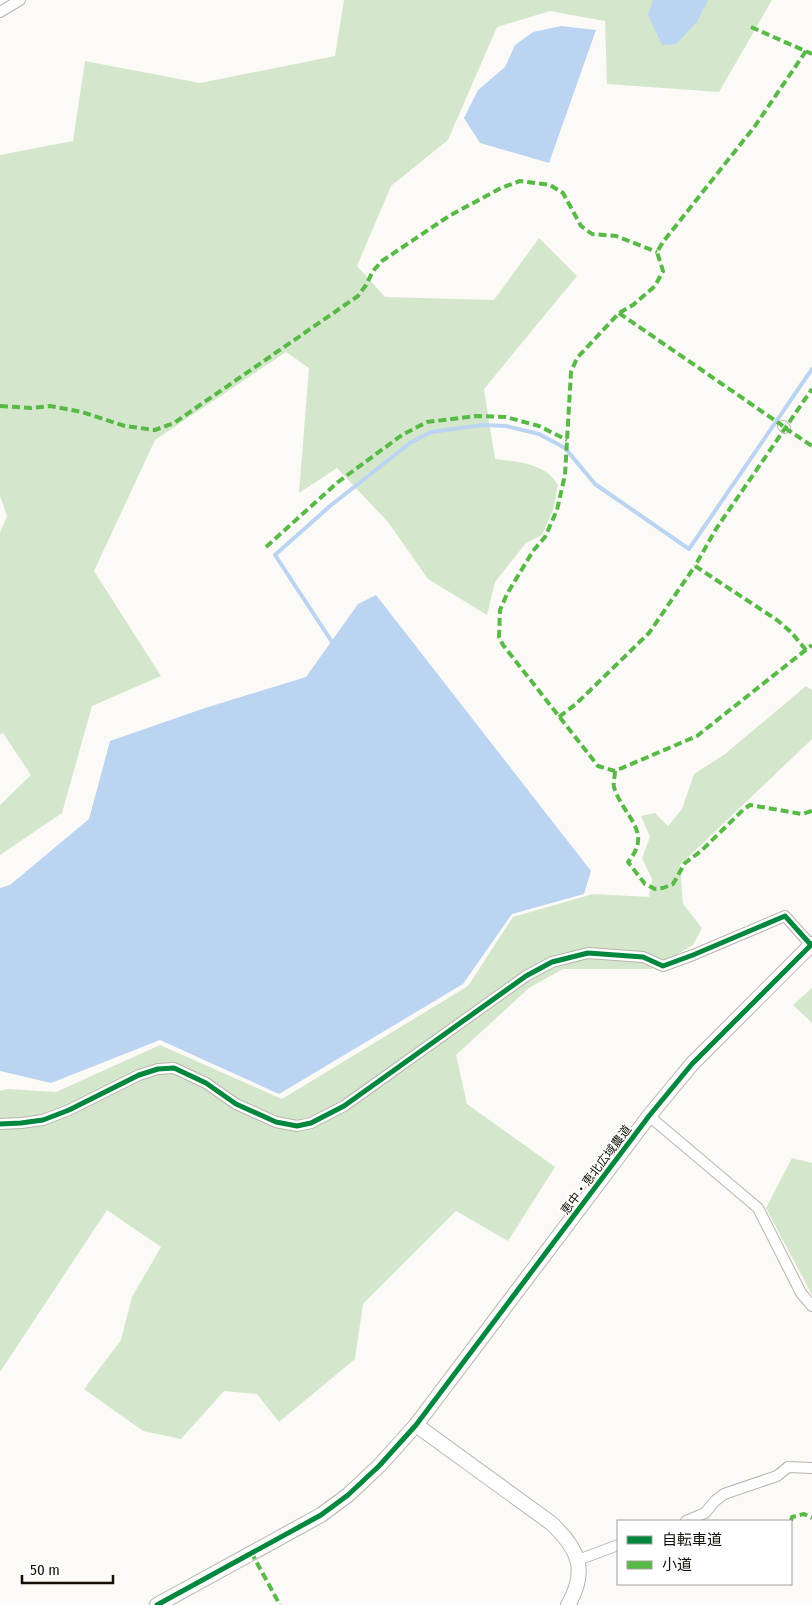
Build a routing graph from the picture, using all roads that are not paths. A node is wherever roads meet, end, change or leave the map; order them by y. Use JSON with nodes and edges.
{"nodes":[{"id":1,"x":20,"y":0,"type":"edge"},
{"id":2,"x":0,"y":12,"type":"edge"},
{"id":3,"x":811,"y":945,"type":"edge"},
{"id":4,"x":648,"y":1116,"type":"junction"},
{"id":5,"x":0,"y":1124,"type":"edge"},
{"id":6,"x":812,"y":1306,"type":"edge"},
{"id":7,"x":416,"y":1425,"type":"junction"},
{"id":8,"x":812,"y":1468,"type":"edge"},
{"id":9,"x":688,"y":1520,"type":"edge"},
{"id":10,"x":617,"y":1544,"type":"edge"},
{"id":11,"x":578,"y":1560,"type":"junction"},
{"id":12,"x":157,"y":1605,"type":"edge"},
{"id":13,"x":568,"y":1605,"type":"edge"}],
"edges":[{"from":1,"to":2,"type":"street"},
{"from":3,"to":4,"type":"street","name":"恵中・恵北広域農道"},
{"from":3,"to":5,"type":"street"},
{"from":4,"to":6,"type":"street"},
{"from":4,"to":7,"type":"street","name":"恵中・恵北広域農道"},
{"from":7,"to":11,"type":"street"},
{"from":7,"to":12,"type":"street","name":"恵中・恵北広域農道"},
{"from":8,"to":9,"type":"street"},
{"from":10,"to":11,"type":"street"},
{"from":11,"to":13,"type":"street"}]}
